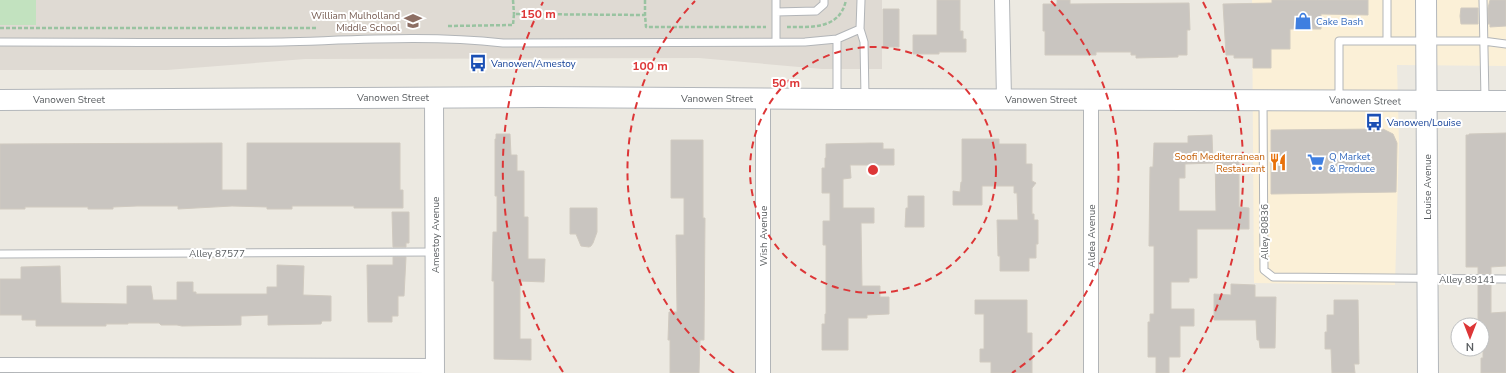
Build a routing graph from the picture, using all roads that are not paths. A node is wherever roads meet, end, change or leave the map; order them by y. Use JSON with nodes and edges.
{"nodes":[{"id":1,"x":776,"y":0,"type":"edge"},
{"id":2,"x":824,"y":0,"type":"edge"},
{"id":3,"x":861,"y":0,"type":"edge"},
{"id":4,"x":1002,"y":0,"type":"edge"},
{"id":5,"x":1387,"y":0,"type":"edge"},
{"id":6,"x":1426,"y":0,"type":"edge"},
{"id":7,"x":1483,"y":0,"type":"edge"},
{"id":8,"x":776,"y":12,"type":"junction"},
{"id":9,"x":860,"y":29,"type":"junction"},
{"id":10,"x":837,"y":40,"type":"junction"},
{"id":11,"x":1387,"y":41,"type":"junction"},
{"id":12,"x":1426,"y":41,"type":"junction"},
{"id":13,"x":1484,"y":41,"type":"junction"},
{"id":14,"x":0,"y":42,"type":"edge"},
{"id":15,"x":776,"y":42,"type":"junction"},
{"id":16,"x":1506,"y":44,"type":"edge"},
{"id":17,"x":434,"y":97,"type":"junction"},
{"id":18,"x":763,"y":98,"type":"junction"},
{"id":19,"x":838,"y":99,"type":"junction"},
{"id":20,"x":865,"y":99,"type":"junction"},
{"id":21,"x":1004,"y":99,"type":"junction"},
{"id":22,"x":1091,"y":99,"type":"junction"},
{"id":23,"x":0,"y":100,"type":"edge"},
{"id":24,"x":1263,"y":100,"type":"junction"},
{"id":25,"x":1340,"y":100,"type":"junction"},
{"id":26,"x":1427,"y":101,"type":"junction"},
{"id":27,"x":1485,"y":101,"type":"junction"},
{"id":28,"x":1506,"y":101,"type":"edge"},
{"id":29,"x":435,"y":252,"type":"junction"},
{"id":30,"x":0,"y":254,"type":"edge"},
{"id":31,"x":1428,"y":279,"type":"junction"},
{"id":32,"x":1506,"y":279,"type":"edge"},
{"id":33,"x":0,"y":366,"type":"edge"},
{"id":34,"x":213,"y":369,"type":"edge"},
{"id":35,"x":435,"y":369,"type":"edge"},
{"id":36,"x":763,"y":373,"type":"edge"},
{"id":37,"x":1091,"y":373,"type":"edge"},
{"id":38,"x":1428,"y":373,"type":"edge"}],
"edges":[{"from":1,"to":8,"type":"lane"},
{"from":2,"to":8,"type":"lane"},
{"from":3,"to":9,"type":"lane"},
{"from":4,"to":21,"type":"street"},
{"from":5,"to":11,"type":"lane"},
{"from":6,"to":12,"type":"main road","name":"Louise Avenue"},
{"from":7,"to":13,"type":"lane"},
{"from":8,"to":15,"type":"lane"},
{"from":9,"to":10,"type":"lane"},
{"from":9,"to":20,"type":"lane"},
{"from":10,"to":15,"type":"lane"},
{"from":10,"to":19,"type":"lane"},
{"from":11,"to":12,"type":"lane"},
{"from":11,"to":25,"type":"lane"},
{"from":12,"to":13,"type":"lane"},
{"from":12,"to":26,"type":"main road","name":"Louise Avenue"},
{"from":13,"to":16,"type":"lane"},
{"from":13,"to":27,"type":"lane"},
{"from":14,"to":15,"type":"lane"},
{"from":17,"to":18,"type":"main road","name":"Vanowen Street"},
{"from":17,"to":23,"type":"main road","name":"Vanowen Street"},
{"from":17,"to":29,"type":"street","name":"Amestoy Avenue"},
{"from":18,"to":19,"type":"main road","name":"Vanowen Street"},
{"from":18,"to":36,"type":"street","name":"Wish Avenue"},
{"from":19,"to":20,"type":"main road","name":"Vanowen Street"},
{"from":20,"to":21,"type":"main road","name":"Vanowen Street"},
{"from":21,"to":22,"type":"main road","name":"Vanowen Street"},
{"from":22,"to":24,"type":"main road","name":"Vanowen Street"},
{"from":22,"to":37,"type":"street","name":"Aldea Avenue"},
{"from":24,"to":25,"type":"main road","name":"Vanowen Street"},
{"from":24,"to":31,"type":"lane","name":"Alley 80836"},
{"from":25,"to":26,"type":"main road","name":"Vanowen Street"},
{"from":26,"to":27,"type":"main road","name":"Vanowen Street"},
{"from":26,"to":31,"type":"main road","name":"Louise Avenue"},
{"from":27,"to":28,"type":"main road","name":"Vanowen Street"},
{"from":29,"to":30,"type":"lane","name":"Alley 87577"},
{"from":29,"to":35,"type":"street","name":"Amestoy Avenue"},
{"from":31,"to":32,"type":"lane","name":"Alley 89141"},
{"from":31,"to":38,"type":"main road","name":"Louise Avenue"},
{"from":33,"to":34,"type":"street"},
{"from":34,"to":35,"type":"street"}]}
